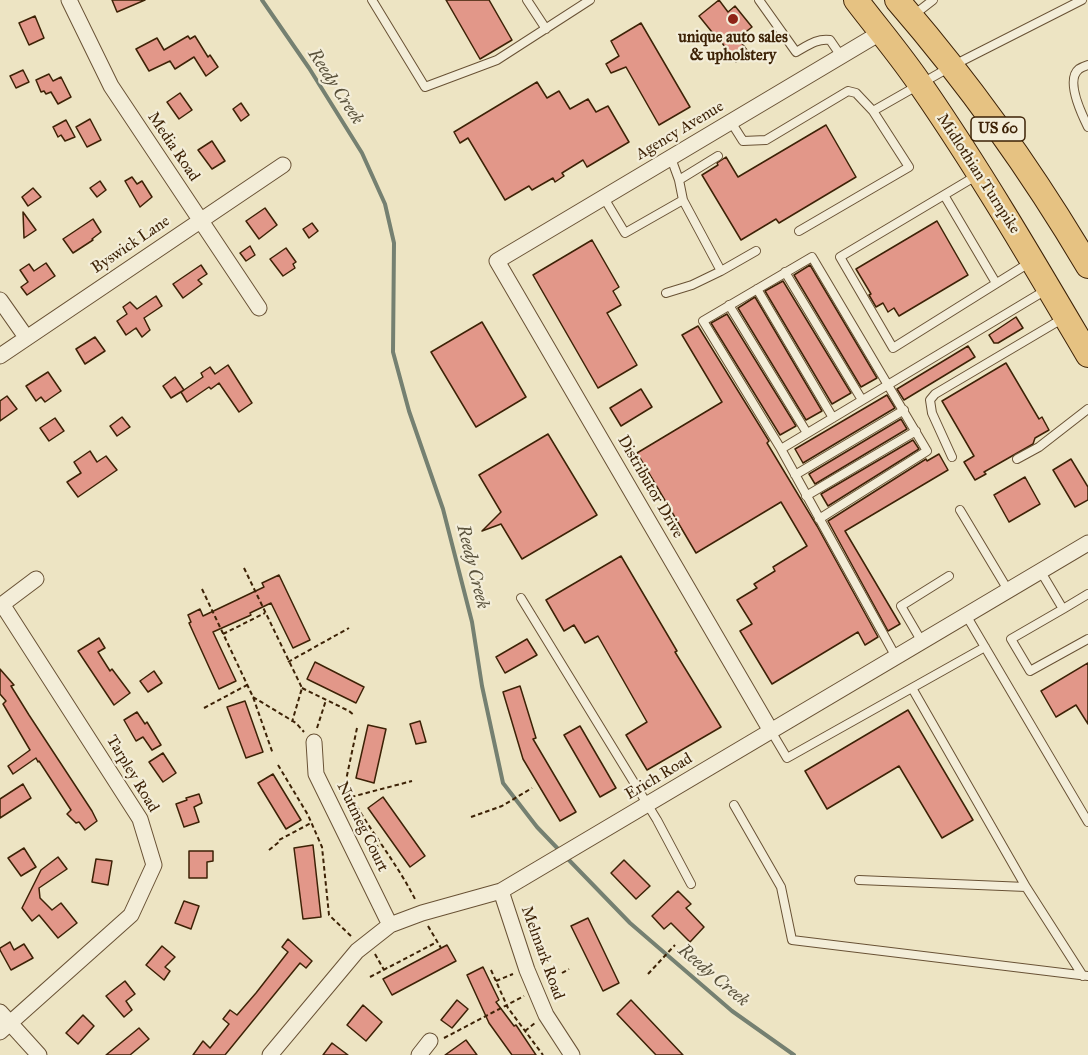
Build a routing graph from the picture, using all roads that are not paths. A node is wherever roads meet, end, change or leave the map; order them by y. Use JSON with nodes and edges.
{"nodes":[{"id":1,"x":69,"y":0,"type":"edge"},
{"id":2,"x":372,"y":0,"type":"edge"},
{"id":3,"x":527,"y":0,"type":"edge"},
{"id":4,"x":590,"y":0,"type":"edge"},
{"id":5,"x":759,"y":0,"type":"edge"},
{"id":6,"x":856,"y":0,"type":"edge"},
{"id":7,"x":933,"y":0,"type":"edge"},
{"id":8,"x":1082,"y":0,"type":"edge"},
{"id":9,"x":904,"y":9,"type":"edge"},
{"id":10,"x":546,"y":29,"type":"junction"},
{"id":11,"x":880,"y":33,"type":"junction"},
{"id":12,"x":841,"y":56,"type":"junction"},
{"id":13,"x":1088,"y":65,"type":"edge"},
{"id":14,"x":952,"y":66,"type":"junction"},
{"id":15,"x":920,"y":84,"type":"junction"},
{"id":16,"x":873,"y":111,"type":"junction"},
{"id":17,"x":731,"y":122,"type":"junction"},
{"id":18,"x":1088,"y":128,"type":"edge"},
{"id":19,"x":718,"y":156,"type":"dead end"},
{"id":20,"x":670,"y":158,"type":"junction"},
{"id":21,"x":283,"y":165,"type":"dead end"},
{"id":22,"x":980,"y":174,"type":"junction"},
{"id":23,"x":680,"y":180,"type":"junction"},
{"id":24,"x":944,"y":195,"type":"junction"},
{"id":25,"x":604,"y":198,"type":"junction"},
{"id":26,"x":683,"y":200,"type":"junction"},
{"id":27,"x":200,"y":220,"type":"junction"},
{"id":28,"x":799,"y":231,"type":"dead end"},
{"id":29,"x":756,"y":251,"type":"dead end"},
{"id":30,"x":1032,"y":260,"type":"junction"},
{"id":31,"x":497,"y":261,"type":"joint"},
{"id":32,"x":1088,"y":266,"type":"edge"},
{"id":33,"x":721,"y":271,"type":"junction"},
{"id":34,"x":785,"y":272,"type":"junction"},
{"id":35,"x":996,"y":283,"type":"junction"},
{"id":36,"x":757,"y":289,"type":"junction"},
{"id":37,"x":1049,"y":289,"type":"junction"},
{"id":38,"x":666,"y":293,"type":"dead end"},
{"id":39,"x":0,"y":300,"type":"edge"},
{"id":40,"x":729,"y":305,"type":"junction"},
{"id":41,"x":259,"y":308,"type":"dead end"},
{"id":42,"x":1066,"y":317,"type":"junction"},
{"id":43,"x":27,"y":338,"type":"junction"},
{"id":44,"x":1088,"y":355,"type":"edge"},
{"id":45,"x":0,"y":356,"type":"edge"},
{"id":46,"x":889,"y":384,"type":"junction"},
{"id":47,"x":862,"y":400,"type":"junction"},
{"id":48,"x":1088,"y":409,"type":"edge"},
{"id":49,"x":904,"y":410,"type":"junction"},
{"id":50,"x":833,"y":417,"type":"junction"},
{"id":51,"x":916,"y":431,"type":"junction"},
{"id":52,"x":807,"y":433,"type":"junction"},
{"id":53,"x":781,"y":449,"type":"junction"},
{"id":54,"x":952,"y":457,"type":"dead end"},
{"id":55,"x":1017,"y":459,"type":"dead end"},
{"id":56,"x":795,"y":475,"type":"junction"},
{"id":57,"x":806,"y":496,"type":"junction"},
{"id":58,"x":960,"y":510,"type":"dead end"},
{"id":59,"x":819,"y":519,"type":"junction"},
{"id":60,"x":1088,"y":543,"type":"edge"},
{"id":61,"x":1041,"y":572,"type":"junction"},
{"id":62,"x":949,"y":576,"type":"dead end"},
{"id":63,"x":36,"y":579,"type":"dead end"},
{"id":64,"x":1008,"y":590,"type":"junction"},
{"id":65,"x":1088,"y":594,"type":"edge"},
{"id":66,"x":521,"y":598,"type":"dead end"},
{"id":67,"x":1,"y":605,"type":"edge"},
{"id":68,"x":1063,"y":609,"type":"junction"},
{"id":69,"x":966,"y":615,"type":"junction"},
{"id":70,"x":1088,"y":639,"type":"edge"},
{"id":71,"x":922,"y":642,"type":"junction"},
{"id":72,"x":985,"y":648,"type":"junction"},
{"id":73,"x":896,"y":657,"type":"junction"},
{"id":74,"x":912,"y":688,"type":"junction"},
{"id":75,"x":771,"y":731,"type":"junction"},
{"id":76,"x":314,"y":742,"type":"dead end"},
{"id":77,"x":648,"y":805,"type":"junction"},
{"id":78,"x":734,"y":805,"type":"dead end"},
{"id":79,"x":1088,"y":822,"type":"edge"},
{"id":80,"x":859,"y":880,"type":"dead end"},
{"id":81,"x":691,"y":884,"type":"dead end"},
{"id":82,"x":1026,"y":887,"type":"junction"},
{"id":83,"x":501,"y":891,"type":"junction"},
{"id":84,"x":390,"y":925,"type":"junction"},
{"id":85,"x":1085,"y":976,"type":"edge"},
{"id":86,"x":3,"y":1022,"type":"edge"},
{"id":87,"x":436,"y":1040,"type":"road end"},
{"id":88,"x":39,"y":1055,"type":"edge"},
{"id":89,"x":270,"y":1055,"type":"edge"},
{"id":90,"x":419,"y":1055,"type":"edge"},
{"id":91,"x":572,"y":1055,"type":"edge"}],
"edges":[{"from":1,"to":27,"type":"street","name":"Media Road"},
{"from":2,"to":10,"type":"lane"},
{"from":3,"to":10,"type":"lane"},
{"from":4,"to":10,"type":"lane"},
{"from":5,"to":12,"type":"lane"},
{"from":6,"to":11,"type":"main road","name":"Midlothian Turnpike","number":"US 60"},
{"from":7,"to":9,"type":"lane"},
{"from":8,"to":14,"type":"lane"},
{"from":9,"to":14,"type":"main road","number":"US 60"},
{"from":11,"to":12,"type":"street","name":"Agency Avenue"},
{"from":11,"to":15,"type":"main road","name":"Midlothian Turnpike","number":"US 60"},
{"from":12,"to":17,"type":"street","name":"Agency Avenue"},
{"from":13,"to":18,"type":"lane"},
{"from":14,"to":15,"type":"lane"},
{"from":14,"to":32,"type":"main road","number":"US 60"},
{"from":15,"to":16,"type":"lane"},
{"from":15,"to":22,"type":"main road","name":"Midlothian Turnpike","number":"US 60"},
{"from":16,"to":17,"type":"lane"},
{"from":16,"to":28,"type":"lane"},
{"from":17,"to":20,"type":"street","name":"Agency Avenue"},
{"from":19,"to":23,"type":"lane"},
{"from":20,"to":23,"type":"lane"},
{"from":20,"to":25,"type":"street","name":"Agency Avenue"},
{"from":21,"to":27,"type":"street","name":"Byswick Lane"},
{"from":22,"to":24,"type":"lane"},
{"from":22,"to":30,"type":"main road","name":"Midlothian Turnpike","number":"US 60"},
{"from":23,"to":26,"type":"lane"},
{"from":24,"to":35,"type":"lane"},
{"from":24,"to":35,"type":"lane"},
{"from":25,"to":26,"type":"lane"},
{"from":25,"to":31,"type":"street","name":"Agency Avenue"},
{"from":26,"to":33,"type":"lane"},
{"from":27,"to":41,"type":"street","name":"Media Road"},
{"from":27,"to":43,"type":"street","name":"Byswick Lane"},
{"from":29,"to":33,"type":"lane"},
{"from":30,"to":35,"type":"lane"},
{"from":30,"to":37,"type":"main road","name":"Midlothian Turnpike","number":"US 60"},
{"from":31,"to":75,"type":"street","name":"Distributor Drive"},
{"from":33,"to":38,"type":"lane"},
{"from":34,"to":36,"type":"lane"},
{"from":34,"to":46,"type":"lane"},
{"from":34,"to":47,"type":"lane"},
{"from":36,"to":40,"type":"lane"},
{"from":36,"to":50,"type":"lane"},
{"from":37,"to":42,"type":"main road","name":"Midlothian Turnpike","number":"US 60"},
{"from":37,"to":46,"type":"lane"},
{"from":39,"to":43,"type":"street"},
{"from":40,"to":52,"type":"lane"},
{"from":40,"to":53,"type":"lane"},
{"from":42,"to":44,"type":"main road","name":"Midlothian Turnpike","number":"US 60"},
{"from":42,"to":54,"type":"lane"},
{"from":43,"to":45,"type":"street","name":"Byswick Lane"},
{"from":46,"to":47,"type":"lane"},
{"from":46,"to":49,"type":"lane"},
{"from":47,"to":50,"type":"lane"},
{"from":48,"to":55,"type":"lane"},
{"from":49,"to":51,"type":"lane"},
{"from":49,"to":56,"type":"lane"},
{"from":50,"to":52,"type":"lane"},
{"from":51,"to":57,"type":"lane"},
{"from":51,"to":59,"type":"lane"},
{"from":52,"to":53,"type":"lane"},
{"from":53,"to":56,"type":"lane"},
{"from":56,"to":57,"type":"lane"},
{"from":57,"to":59,"type":"lane"},
{"from":58,"to":64,"type":"lane"},
{"from":59,"to":73,"type":"lane"},
{"from":60,"to":61,"type":"street","name":"Erich Road"},
{"from":61,"to":64,"type":"street","name":"Erich Road"},
{"from":61,"to":68,"type":"lane"},
{"from":62,"to":71,"type":"lane"},
{"from":63,"to":67,"type":"street"},
{"from":64,"to":69,"type":"street","name":"Erich Road"},
{"from":65,"to":68,"type":"lane"},
{"from":66,"to":77,"type":"lane"},
{"from":67,"to":86,"type":"street","name":"Tarpley Road"},
{"from":68,"to":70,"type":"lane"},
{"from":69,"to":71,"type":"street","name":"Erich Road"},
{"from":69,"to":72,"type":"lane"},
{"from":71,"to":73,"type":"street","name":"Erich Road"},
{"from":72,"to":74,"type":"lane"},
{"from":72,"to":79,"type":"lane"},
{"from":73,"to":75,"type":"street","name":"Erich Road"},
{"from":74,"to":75,"type":"lane"},
{"from":74,"to":82,"type":"lane"},
{"from":75,"to":77,"type":"street","name":"Erich Road"},
{"from":76,"to":84,"type":"street","name":"Nutmeg Court"},
{"from":77,"to":81,"type":"lane"},
{"from":77,"to":83,"type":"street","name":"Erich Road"},
{"from":78,"to":85,"type":"lane"},
{"from":80,"to":82,"type":"lane"},
{"from":82,"to":85,"type":"lane"},
{"from":83,"to":84,"type":"street","name":"Erich Road"},
{"from":83,"to":91,"type":"street","name":"Melmark Road"},
{"from":84,"to":89,"type":"street","name":"Erich Road"},
{"from":86,"to":88,"type":"street"},
{"from":87,"to":90,"type":"street"}]}
